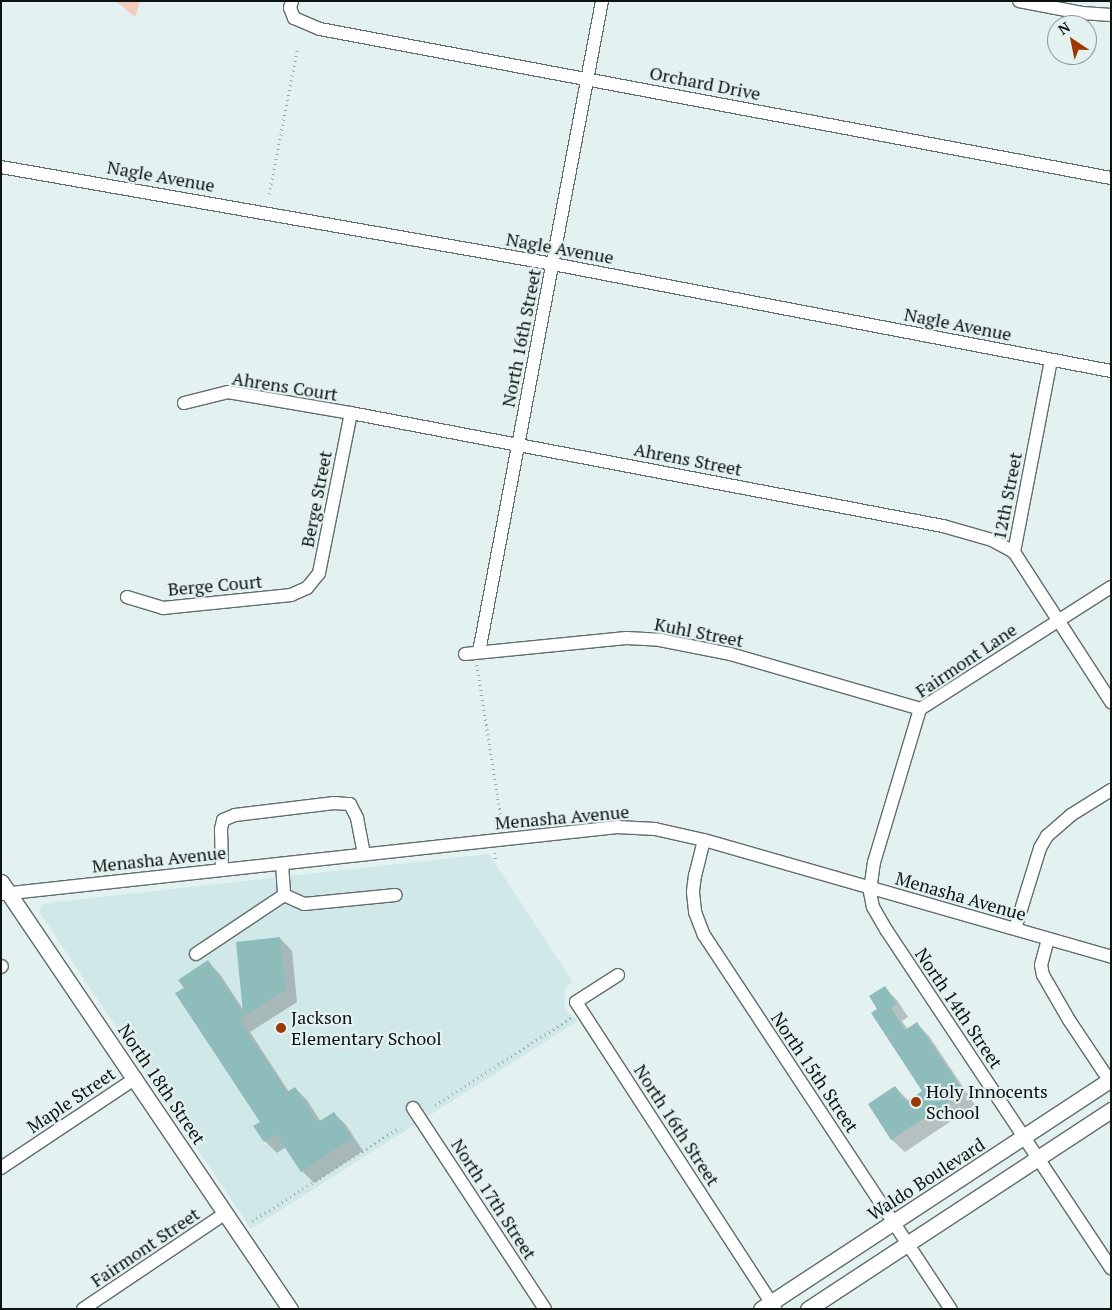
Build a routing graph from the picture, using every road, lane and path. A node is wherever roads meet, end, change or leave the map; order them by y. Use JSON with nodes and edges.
{"nodes":[{"id":1,"x":292,"y":1,"type":"edge"},
{"id":2,"x":602,"y":1,"type":"edge"},
{"id":3,"x":1019,"y":1,"type":"edge"},
{"id":4,"x":1111,"y":15,"type":"edge"},
{"id":5,"x":297,"y":50,"type":"dead end"},
{"id":6,"x":588,"y":79,"type":"junction"},
{"id":7,"x":1,"y":167,"type":"edge"},
{"id":8,"x":1111,"y":178,"type":"edge"},
{"id":9,"x":269,"y":194,"type":"dead end"},
{"id":10,"x":553,"y":264,"type":"junction"},
{"id":11,"x":1051,"y":360,"type":"junction"},
{"id":12,"x":1111,"y":370,"type":"edge"},
{"id":13,"x":184,"y":403,"type":"dead end"},
{"id":14,"x":351,"y":414,"type":"junction"},
{"id":15,"x":518,"y":445,"type":"junction"},
{"id":16,"x":1014,"y":552,"type":"junction"},
{"id":17,"x":1111,"y":587,"type":"edge"},
{"id":18,"x":307,"y":588,"type":"joint"},
{"id":19,"x":127,"y":597,"type":"dead end"},
{"id":20,"x":1057,"y":620,"type":"junction"},
{"id":21,"x":465,"y":654,"type":"dead end"},
{"id":22,"x":478,"y":659,"type":"junction"},
{"id":23,"x":1111,"y":702,"type":"edge"},
{"id":24,"x":920,"y":709,"type":"junction"},
{"id":25,"x":1111,"y":790,"type":"edge"},
{"id":26,"x":495,"y":816,"type":"dead end"},
{"id":27,"x":501,"y":816,"type":"dead end"},
{"id":28,"x":496,"y":825,"type":"dead end"},
{"id":29,"x":704,"y":840,"type":"junction"},
{"id":30,"x":496,"y":853,"type":"dead end"},
{"id":31,"x":364,"y":854,"type":"junction"},
{"id":32,"x":496,"y":862,"type":"dead end"},
{"id":33,"x":282,"y":864,"type":"junction"},
{"id":34,"x":222,"y":870,"type":"junction"},
{"id":35,"x":870,"y":888,"type":"junction"},
{"id":36,"x":4,"y":890,"type":"edge"},
{"id":37,"x":284,"y":895,"type":"junction"},
{"id":38,"x":396,"y":895,"type":"dead end"},
{"id":39,"x":1015,"y":929,"type":"junction"},
{"id":40,"x":1048,"y":939,"type":"junction"},
{"id":41,"x":196,"y":954,"type":"dead end"},
{"id":42,"x":1111,"y":957,"type":"edge"},
{"id":43,"x":618,"y":975,"type":"dead end"},
{"id":44,"x":572,"y":1017,"type":"dead end"},
{"id":45,"x":136,"y":1078,"type":"junction"},
{"id":46,"x":1110,"y":1080,"type":"edge"},
{"id":47,"x":435,"y":1105,"type":"dead end"},
{"id":48,"x":413,"y":1108,"type":"dead end"},
{"id":49,"x":1111,"y":1110,"type":"edge"},
{"id":50,"x":400,"y":1127,"type":"dead end"},
{"id":51,"x":1024,"y":1136,"type":"junction"},
{"id":52,"x":1038,"y":1158,"type":"junction"},
{"id":53,"x":1,"y":1168,"type":"edge"},
{"id":54,"x":226,"y":1213,"type":"junction"},
{"id":55,"x":252,"y":1221,"type":"dead end"},
{"id":56,"x":893,"y":1222,"type":"junction"},
{"id":57,"x":907,"y":1243,"type":"junction"},
{"id":58,"x":1111,"y":1268,"type":"edge"},
{"id":59,"x":769,"y":1307,"type":"edge"},
{"id":60,"x":83,"y":1309,"type":"edge"},
{"id":61,"x":290,"y":1309,"type":"edge"},
{"id":62,"x":545,"y":1309,"type":"edge"},
{"id":63,"x":808,"y":1309,"type":"edge"},
{"id":64,"x":951,"y":1309,"type":"edge"}],
"edges":[{"from":1,"to":6,"type":"street","name":"Orchard Drive"},
{"from":2,"to":6,"type":"street","name":"North 16th Street"},
{"from":3,"to":4,"type":"street"},
{"from":5,"to":9,"type":"path"},
{"from":6,"to":8,"type":"street","name":"Orchard Drive"},
{"from":6,"to":10,"type":"street","name":"North 16th Street"},
{"from":7,"to":10,"type":"street","name":"Nagle Avenue"},
{"from":10,"to":11,"type":"street","name":"Nagle Avenue"},
{"from":10,"to":15,"type":"street","name":"North 16th Street"},
{"from":11,"to":12,"type":"street","name":"Nagle Avenue"},
{"from":11,"to":16,"type":"street","name":"12th Street"},
{"from":13,"to":14,"type":"street","name":"Ahrens Court"},
{"from":14,"to":15,"type":"street","name":"Ahrens Street"},
{"from":14,"to":18,"type":"street","name":"Berge Street"},
{"from":15,"to":16,"type":"street","name":"Ahrens Street"},
{"from":15,"to":22,"type":"street","name":"North 16th Street"},
{"from":16,"to":20,"type":"street","name":"12th Street"},
{"from":17,"to":20,"type":"street","name":"Fairmont Lane"},
{"from":18,"to":19,"type":"street","name":"Berge Court"},
{"from":20,"to":23,"type":"street","name":"12th Street"},
{"from":20,"to":24,"type":"street","name":"Fairmont Lane"},
{"from":21,"to":22,"type":"street","name":"Kuhl Street"},
{"from":22,"to":24,"type":"street","name":"Kuhl Street"},
{"from":22,"to":27,"type":"path"},
{"from":24,"to":35,"type":"street","name":"Fairmont Lane"},
{"from":25,"to":39,"type":"street"},
{"from":26,"to":28,"type":"path"},
{"from":29,"to":31,"type":"street","name":"Menasha Avenue"},
{"from":29,"to":35,"type":"street","name":"Menasha Avenue"},
{"from":29,"to":56,"type":"street","name":"North 15th Street"},
{"from":30,"to":32,"type":"path"},
{"from":31,"to":33,"type":"street","name":"Menasha Avenue"},
{"from":31,"to":34,"type":"street"},
{"from":33,"to":34,"type":"street","name":"Menasha Avenue"},
{"from":33,"to":37,"type":"street"},
{"from":34,"to":36,"type":"street","name":"Menasha Avenue"},
{"from":35,"to":39,"type":"street","name":"Menasha Avenue"},
{"from":35,"to":51,"type":"street","name":"North 14th Street"},
{"from":36,"to":45,"type":"main road","name":"North 18th Street"},
{"from":37,"to":38,"type":"street"},
{"from":37,"to":41,"type":"street"},
{"from":39,"to":40,"type":"street","name":"Menasha Avenue"},
{"from":40,"to":42,"type":"street","name":"Menasha Avenue"},
{"from":40,"to":46,"type":"street"},
{"from":43,"to":59,"type":"street","name":"North 16th Street"},
{"from":44,"to":47,"type":"path"},
{"from":45,"to":53,"type":"street","name":"Maple Street"},
{"from":45,"to":54,"type":"main road","name":"North 18th Street"},
{"from":46,"to":51,"type":"main road","name":"Waldo Boulevard"},
{"from":48,"to":62,"type":"street","name":"North 17th Street"},
{"from":49,"to":52,"type":"main road"},
{"from":50,"to":55,"type":"path"},
{"from":51,"to":52,"type":"street","name":"North 14th Street"},
{"from":51,"to":56,"type":"main road","name":"Waldo Boulevard"},
{"from":52,"to":57,"type":"main road"},
{"from":52,"to":58,"type":"street","name":"North 14th Street"},
{"from":54,"to":60,"type":"street","name":"Fairmont Street"},
{"from":54,"to":61,"type":"main road","name":"North 18th Street"},
{"from":56,"to":57,"type":"street","name":"North 15th Street"},
{"from":56,"to":59,"type":"main road","name":"Waldo Boulevard"},
{"from":57,"to":63,"type":"main road"},
{"from":57,"to":64,"type":"street","name":"North 15th Street"}]}
